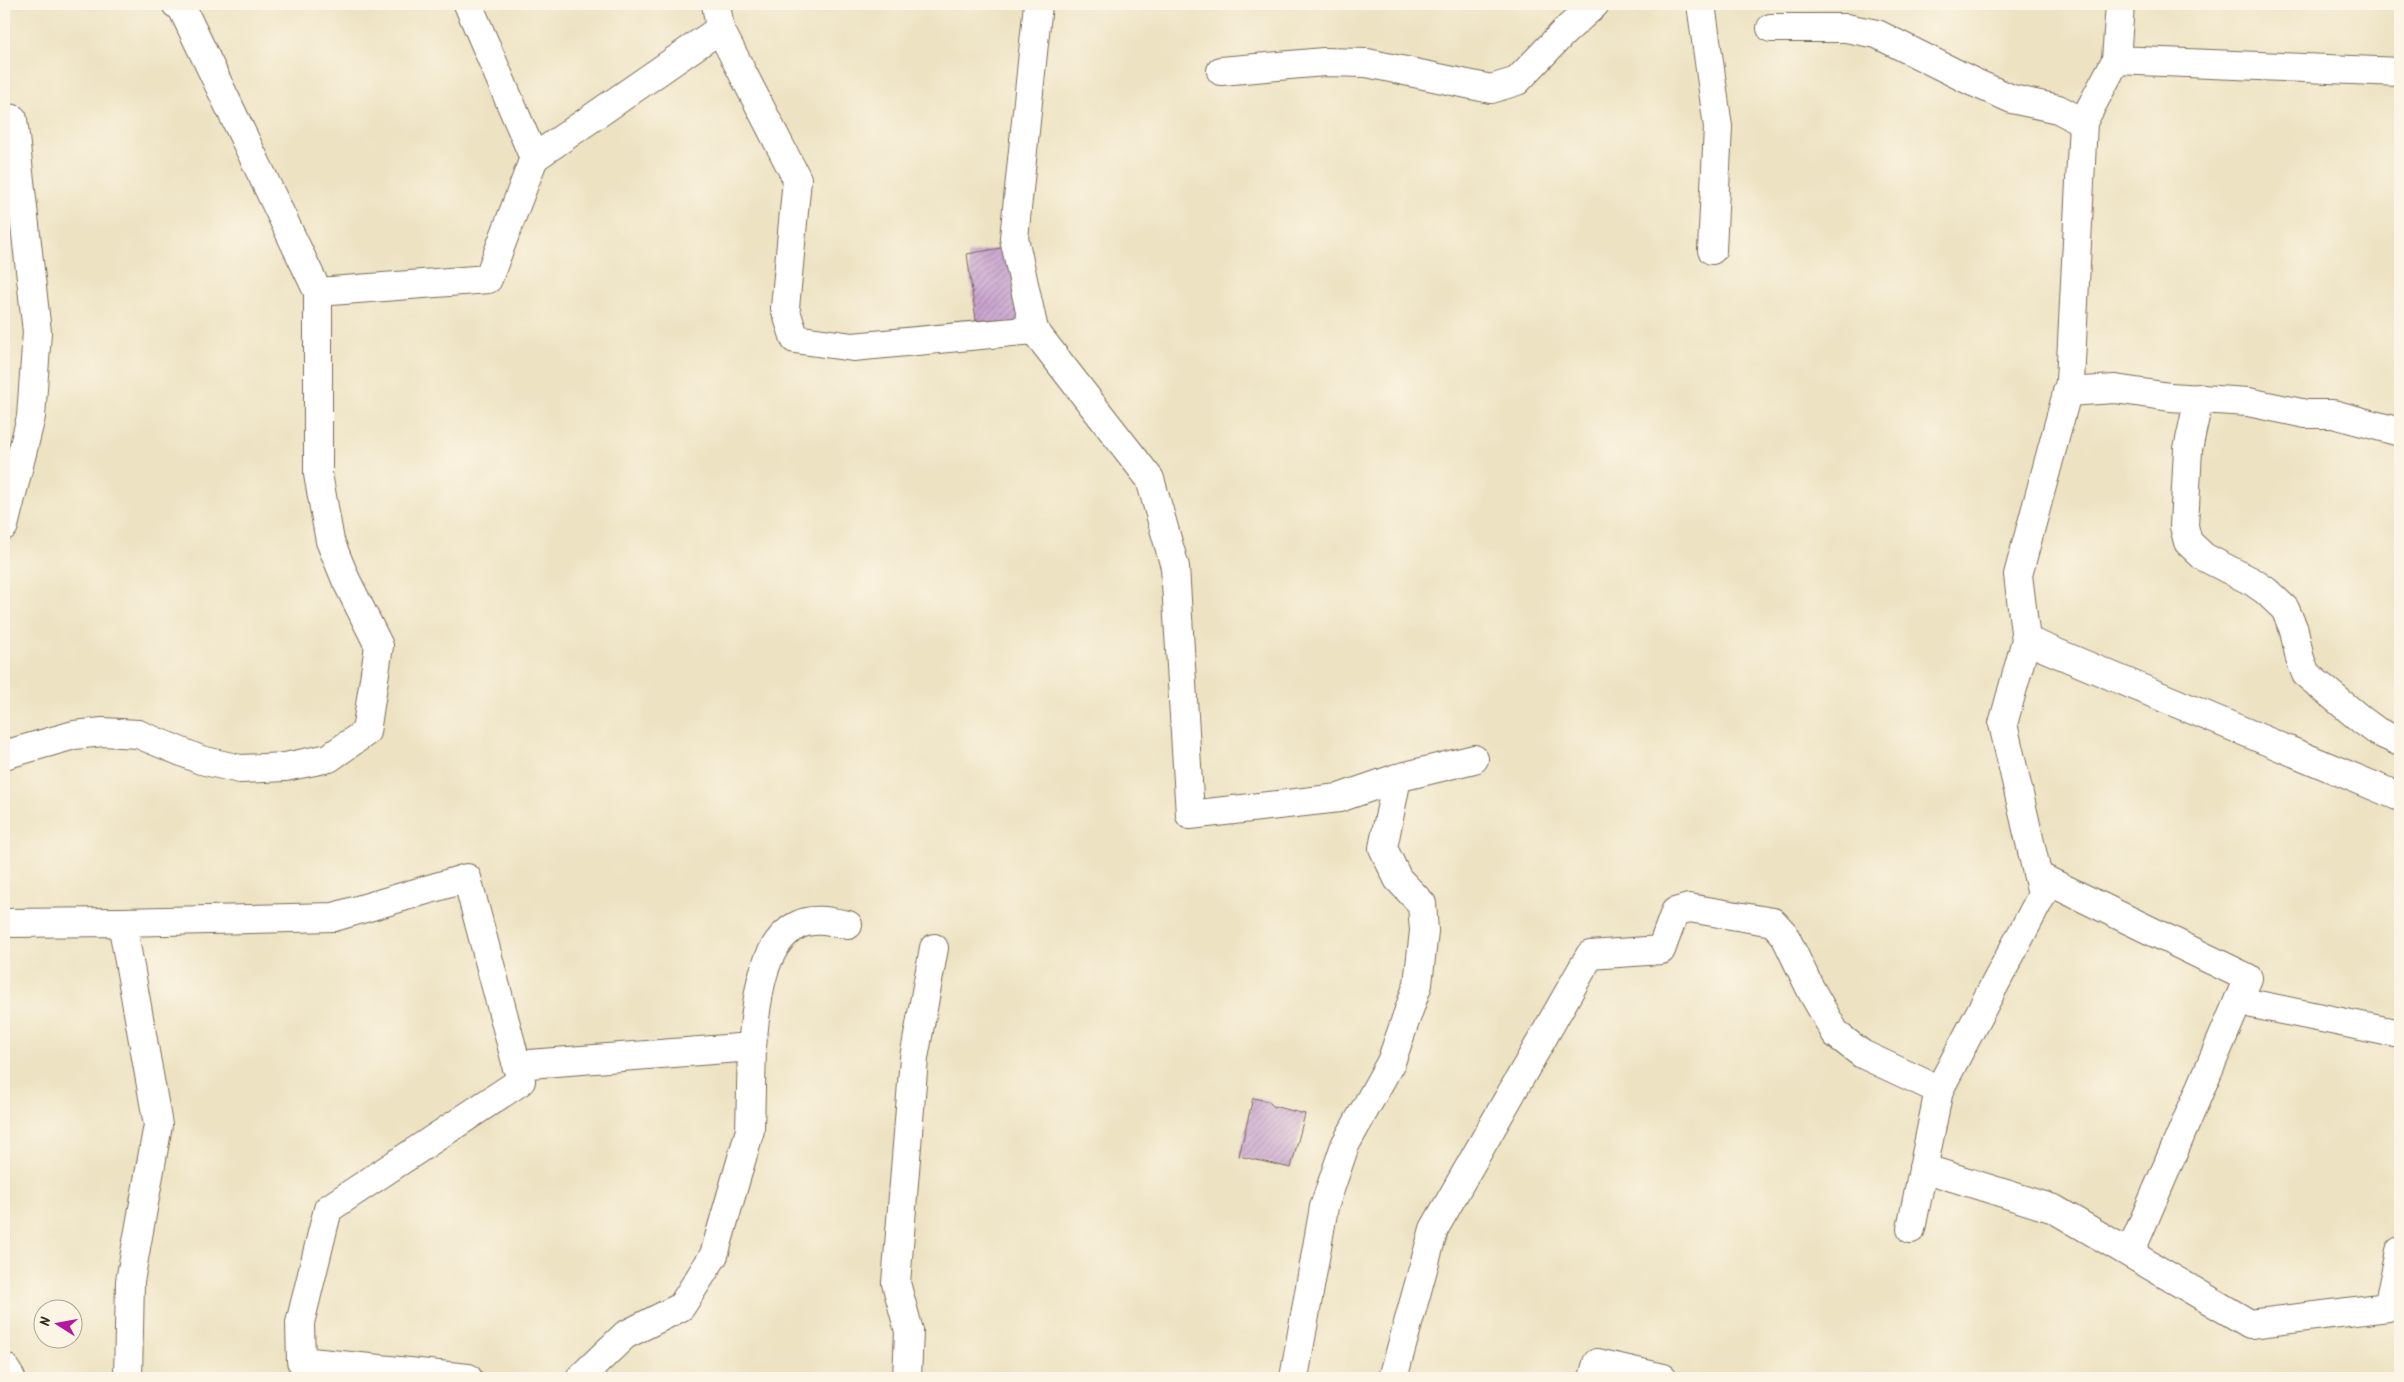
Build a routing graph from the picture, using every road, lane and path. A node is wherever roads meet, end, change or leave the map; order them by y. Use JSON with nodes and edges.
{"nodes":[{"id":1,"x":468,"y":4,"type":"edge"},
{"id":2,"x":1038,"y":4,"type":"edge"},
{"id":3,"x":1595,"y":4,"type":"edge"},
{"id":4,"x":1701,"y":4,"type":"edge"},
{"id":5,"x":2120,"y":4,"type":"edge"},
{"id":6,"x":180,"y":5,"type":"edge"},
{"id":7,"x":718,"y":16,"type":"edge"},
{"id":8,"x":1771,"y":28,"type":"dead end"},
{"id":9,"x":2116,"y":60,"type":"junction"},
{"id":10,"x":1221,"y":71,"type":"dead end"},
{"id":11,"x":2400,"y":72,"type":"edge"},
{"id":12,"x":4,"y":118,"type":"edge"},
{"id":13,"x":2083,"y":122,"type":"junction"},
{"id":14,"x":534,"y":158,"type":"junction"},
{"id":15,"x":1712,"y":250,"type":"dead end"},
{"id":16,"x":318,"y":292,"type":"junction"},
{"id":17,"x":1034,"y":330,"type":"junction"},
{"id":18,"x":2067,"y":392,"type":"junction"},
{"id":19,"x":2199,"y":398,"type":"junction"},
{"id":20,"x":2400,"y":432,"type":"edge"},
{"id":21,"x":4,"y":526,"type":"edge"},
{"id":22,"x":2026,"y":640,"type":"junction"},
{"id":23,"x":2400,"y":742,"type":"edge"},
{"id":24,"x":4,"y":754,"type":"edge"},
{"id":25,"x":1474,"y":759,"type":"dead end"},
{"id":26,"x":1398,"y":778,"type":"junction"},
{"id":27,"x":2400,"y":796,"type":"edge"},
{"id":28,"x":2038,"y":876,"type":"junction"},
{"id":29,"x":122,"y":922,"type":"junction"},
{"id":30,"x":4,"y":923,"type":"edge"},
{"id":31,"x":848,"y":925,"type":"dead end"},
{"id":32,"x":934,"y":948,"type":"dead end"},
{"id":33,"x":2238,"y":1002,"type":"junction"},
{"id":34,"x":2400,"y":1034,"type":"edge"},
{"id":35,"x":752,"y":1047,"type":"junction"},
{"id":36,"x":516,"y":1065,"type":"junction"},
{"id":37,"x":1938,"y":1090,"type":"junction"},
{"id":38,"x":1924,"y":1168,"type":"junction"},
{"id":39,"x":1912,"y":1230,"type":"dead end"},
{"id":40,"x":2400,"y":1251,"type":"edge"},
{"id":41,"x":2130,"y":1253,"type":"junction"},
{"id":42,"x":2396,"y":1290,"type":"edge"},
{"id":43,"x":4,"y":1367,"type":"edge"},
{"id":44,"x":11,"y":1378,"type":"edge"},
{"id":45,"x":128,"y":1378,"type":"edge"},
{"id":46,"x":468,"y":1378,"type":"edge"},
{"id":47,"x":580,"y":1378,"type":"edge"},
{"id":48,"x":907,"y":1378,"type":"edge"},
{"id":49,"x":1294,"y":1378,"type":"edge"},
{"id":50,"x":1393,"y":1378,"type":"edge"},
{"id":51,"x":1593,"y":1378,"type":"edge"},
{"id":52,"x":1663,"y":1378,"type":"edge"}],
"edges":[{"from":1,"to":14,"type":"street"},
{"from":2,"to":17,"type":"street"},
{"from":3,"to":10,"type":"street"},
{"from":4,"to":15,"type":"street"},
{"from":5,"to":9,"type":"street"},
{"from":6,"to":16,"type":"street"},
{"from":7,"to":14,"type":"street"},
{"from":7,"to":17,"type":"street"},
{"from":8,"to":13,"type":"street"},
{"from":9,"to":11,"type":"street"},
{"from":9,"to":13,"type":"street"},
{"from":12,"to":21,"type":"street"},
{"from":13,"to":18,"type":"street"},
{"from":14,"to":16,"type":"street"},
{"from":16,"to":24,"type":"street"},
{"from":17,"to":26,"type":"street"},
{"from":18,"to":19,"type":"street"},
{"from":18,"to":22,"type":"street"},
{"from":19,"to":20,"type":"street"},
{"from":19,"to":23,"type":"street"},
{"from":22,"to":27,"type":"street"},
{"from":22,"to":28,"type":"street"},
{"from":25,"to":26,"type":"street"},
{"from":26,"to":49,"type":"street"},
{"from":28,"to":33,"type":"street"},
{"from":28,"to":37,"type":"street"},
{"from":29,"to":30,"type":"street"},
{"from":29,"to":36,"type":"street"},
{"from":29,"to":45,"type":"street"},
{"from":31,"to":35,"type":"street"},
{"from":32,"to":48,"type":"street"},
{"from":33,"to":34,"type":"street"},
{"from":33,"to":41,"type":"street"},
{"from":35,"to":36,"type":"street"},
{"from":35,"to":47,"type":"street"},
{"from":36,"to":46,"type":"street"},
{"from":37,"to":38,"type":"street"},
{"from":37,"to":50,"type":"street"},
{"from":38,"to":39,"type":"street"},
{"from":38,"to":41,"type":"street"},
{"from":40,"to":42,"type":"street"},
{"from":41,"to":42,"type":"street"},
{"from":43,"to":44,"type":"street"},
{"from":51,"to":52,"type":"street"}]}
